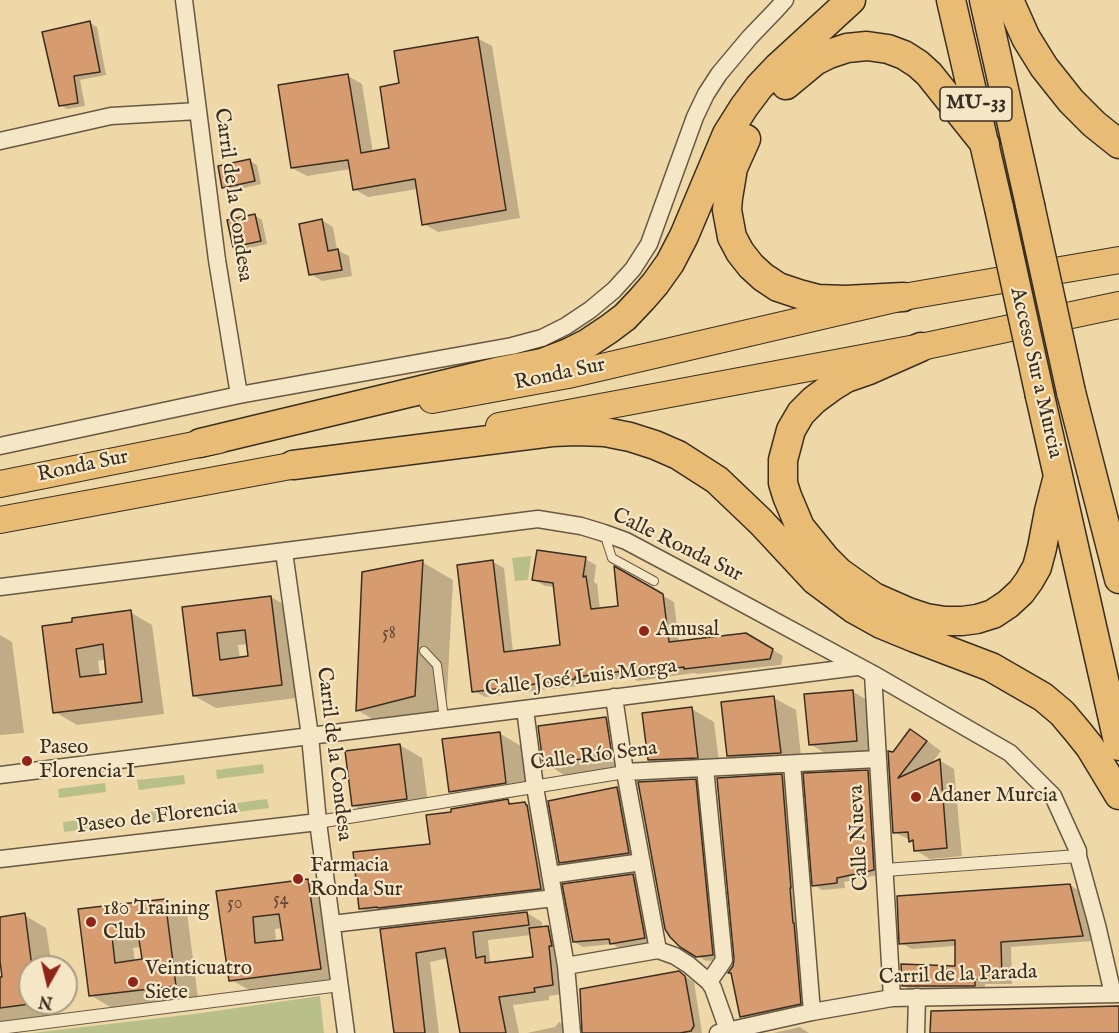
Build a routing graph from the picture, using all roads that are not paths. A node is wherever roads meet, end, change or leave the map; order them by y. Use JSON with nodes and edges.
{"nodes":[{"id":1,"x":184,"y":0,"type":"edge"},
{"id":2,"x":785,"y":0,"type":"edge"},
{"id":3,"x":852,"y":0,"type":"edge"},
{"id":4,"x":951,"y":0,"type":"edge"},
{"id":5,"x":984,"y":0,"type":"edge"},
{"id":6,"x":1009,"y":0,"type":"edge"},
{"id":7,"x":198,"y":111,"type":"junction"},
{"id":8,"x":0,"y":141,"type":"edge"},
{"id":9,"x":985,"y":144,"type":"junction"},
{"id":10,"x":1119,"y":144,"type":"edge"},
{"id":11,"x":1119,"y":261,"type":"edge"},
{"id":12,"x":903,"y":297,"type":"junction"},
{"id":13,"x":1119,"y":305,"type":"edge"},
{"id":14,"x":921,"y":347,"type":"junction"},
{"id":15,"x":239,"y":395,"type":"junction"},
{"id":16,"x":200,"y":444,"type":"junction"},
{"id":17,"x":0,"y":446,"type":"edge"},
{"id":18,"x":294,"y":465,"type":"junction"},
{"id":19,"x":1058,"y":476,"type":"junction"},
{"id":20,"x":0,"y":484,"type":"edge"},
{"id":21,"x":0,"y":520,"type":"edge"},
{"id":22,"x":604,"y":532,"type":"junction"},
{"id":23,"x":284,"y":552,"type":"junction"},
{"id":24,"x":1119,"y":579,"type":"edge"},
{"id":25,"x":654,"y":581,"type":"dead end"},
{"id":26,"x":0,"y":587,"type":"edge"},
{"id":27,"x":424,"y":651,"type":"dead end"},
{"id":28,"x":857,"y":667,"type":"junction"},
{"id":29,"x":873,"y":674,"type":"junction"},
{"id":30,"x":614,"y":698,"type":"junction"},
{"id":31,"x":525,"y":709,"type":"junction"},
{"id":32,"x":444,"y":719,"type":"junction"},
{"id":33,"x":310,"y":736,"type":"junction"},
{"id":34,"x":1119,"y":746,"type":"edge"},
{"id":35,"x":878,"y":759,"type":"junction"},
{"id":36,"x":792,"y":764,"type":"junction"},
{"id":37,"x":705,"y":768,"type":"junction"},
{"id":38,"x":625,"y":772,"type":"junction"},
{"id":39,"x":0,"y":775,"type":"edge"},
{"id":40,"x":535,"y":787,"type":"junction"},
{"id":41,"x":1119,"y":795,"type":"edge"},
{"id":42,"x":318,"y":822,"type":"junction"},
{"id":43,"x":1078,"y":856,"type":"junction"},
{"id":44,"x":0,"y":859,"type":"edge"},
{"id":45,"x":642,"y":862,"type":"junction"},
{"id":46,"x":885,"y":870,"type":"junction"},
{"id":47,"x":550,"y":875,"type":"junction"},
{"id":48,"x":554,"y":898,"type":"junction"},
{"id":49,"x":332,"y":924,"type":"junction"},
{"id":50,"x":658,"y":950,"type":"junction"},
{"id":51,"x":566,"y":966,"type":"junction"},
{"id":52,"x":709,"y":982,"type":"junction"},
{"id":53,"x":340,"y":985,"type":"junction"},
{"id":54,"x":1116,"y":994,"type":"edge"},
{"id":55,"x":916,"y":997,"type":"junction"},
{"id":56,"x":892,"y":998,"type":"junction"},
{"id":57,"x":812,"y":1012,"type":"junction"},
{"id":58,"x":0,"y":1028,"type":"edge"},
{"id":59,"x":726,"y":1032,"type":"edge"},
{"id":60,"x":346,"y":1033,"type":"edge"},
{"id":61,"x":572,"y":1033,"type":"edge"},
{"id":62,"x":916,"y":1033,"type":"edge"}],
"edges":[{"from":1,"to":7,"type":"street","name":"Carril de la Condesa"},
{"from":2,"to":15,"type":"street"},
{"from":3,"to":16,"type":"highway"},
{"from":4,"to":9,"type":"highway","name":"Acceso Sur a Murcia","number":"MU-33"},
{"from":5,"to":24,"type":"highway","name":"Acceso Sur a Murcia","number":"MU-33","bridge":true},
{"from":6,"to":10,"type":"highway"},
{"from":7,"to":8,"type":"street"},
{"from":7,"to":15,"type":"street","name":"Carril de la Condesa"},
{"from":9,"to":12,"type":"highway"},
{"from":9,"to":19,"type":"highway","name":"Acceso Sur a Murcia","number":"MU-33","bridge":true},
{"from":11,"to":12,"type":"main road","name":"Ronda Sur"},
{"from":12,"to":16,"type":"main road","name":"Ronda Sur"},
{"from":13,"to":14,"type":"main road","name":"Ronda Sur"},
{"from":14,"to":18,"type":"main road","name":"Ronda Sur"},
{"from":14,"to":19,"type":"highway"},
{"from":15,"to":17,"type":"street"},
{"from":16,"to":20,"type":"main road","name":"Ronda Sur"},
{"from":18,"to":21,"type":"main road","name":"Ronda Sur"},
{"from":18,"to":41,"type":"highway"},
{"from":19,"to":34,"type":"highway","name":"Acceso Sur a Murcia","number":"MU-33"},
{"from":22,"to":23,"type":"street","name":"Calle Ronda Sur"},
{"from":22,"to":25,"type":"lane"},
{"from":22,"to":28,"type":"street","name":"Calle Ronda Sur"},
{"from":23,"to":26,"type":"street","name":"Calle Ronda Sur"},
{"from":23,"to":33,"type":"street","name":"Carril de la Condesa"},
{"from":27,"to":32,"type":"lane"},
{"from":28,"to":29,"type":"street","name":"Calle Ronda Sur"},
{"from":28,"to":30,"type":"street","name":"Calle José Luis Morga"},
{"from":29,"to":35,"type":"street","name":"Calle Nueva"},
{"from":29,"to":43,"type":"street","name":"Calle Ronda Sur"},
{"from":30,"to":31,"type":"street","name":"Calle José Luis Morga"},
{"from":30,"to":38,"type":"street"},
{"from":31,"to":32,"type":"street","name":"Calle José Luis Morga"},
{"from":31,"to":40,"type":"street"},
{"from":32,"to":33,"type":"street","name":"Calle José Luis Morga"},
{"from":33,"to":39,"type":"street"},
{"from":33,"to":42,"type":"street","name":"Carril de la Condesa"},
{"from":35,"to":36,"type":"street","name":"Calle Río Sena"},
{"from":35,"to":46,"type":"street","name":"Calle Nueva"},
{"from":36,"to":37,"type":"street","name":"Calle Río Sena"},
{"from":36,"to":57,"type":"street"},
{"from":37,"to":38,"type":"street","name":"Calle Río Sena"},
{"from":37,"to":52,"type":"street"},
{"from":38,"to":40,"type":"street","name":"Calle Río Sena"},
{"from":38,"to":45,"type":"street"},
{"from":40,"to":42,"type":"street","name":"Calle Río Sena"},
{"from":40,"to":47,"type":"street"},
{"from":42,"to":44,"type":"street","name":"Paseo de Florencia"},
{"from":42,"to":49,"type":"street","name":"Carril de la Condesa"},
{"from":43,"to":46,"type":"street"},
{"from":43,"to":54,"type":"street","name":"Calle Ronda Sur"},
{"from":45,"to":47,"type":"street"},
{"from":45,"to":50,"type":"street"},
{"from":46,"to":56,"type":"street","name":"Calle Nueva"},
{"from":47,"to":48,"type":"street"},
{"from":48,"to":49,"type":"street"},
{"from":48,"to":51,"type":"street"},
{"from":49,"to":53,"type":"street","name":"Carril de la Condesa"},
{"from":50,"to":51,"type":"street"},
{"from":50,"to":52,"type":"street"},
{"from":51,"to":61,"type":"street"},
{"from":52,"to":59,"type":"street"},
{"from":53,"to":58,"type":"street"},
{"from":53,"to":60,"type":"street","name":"Carril de la Condesa"},
{"from":54,"to":55,"type":"street","name":"Carril de la Parada"},
{"from":55,"to":56,"type":"street","name":"Carril de la Parada"},
{"from":55,"to":62,"type":"street"},
{"from":56,"to":57,"type":"street","name":"Carril de la Parada"},
{"from":57,"to":59,"type":"street","name":"Carril de la Parada"}]}
